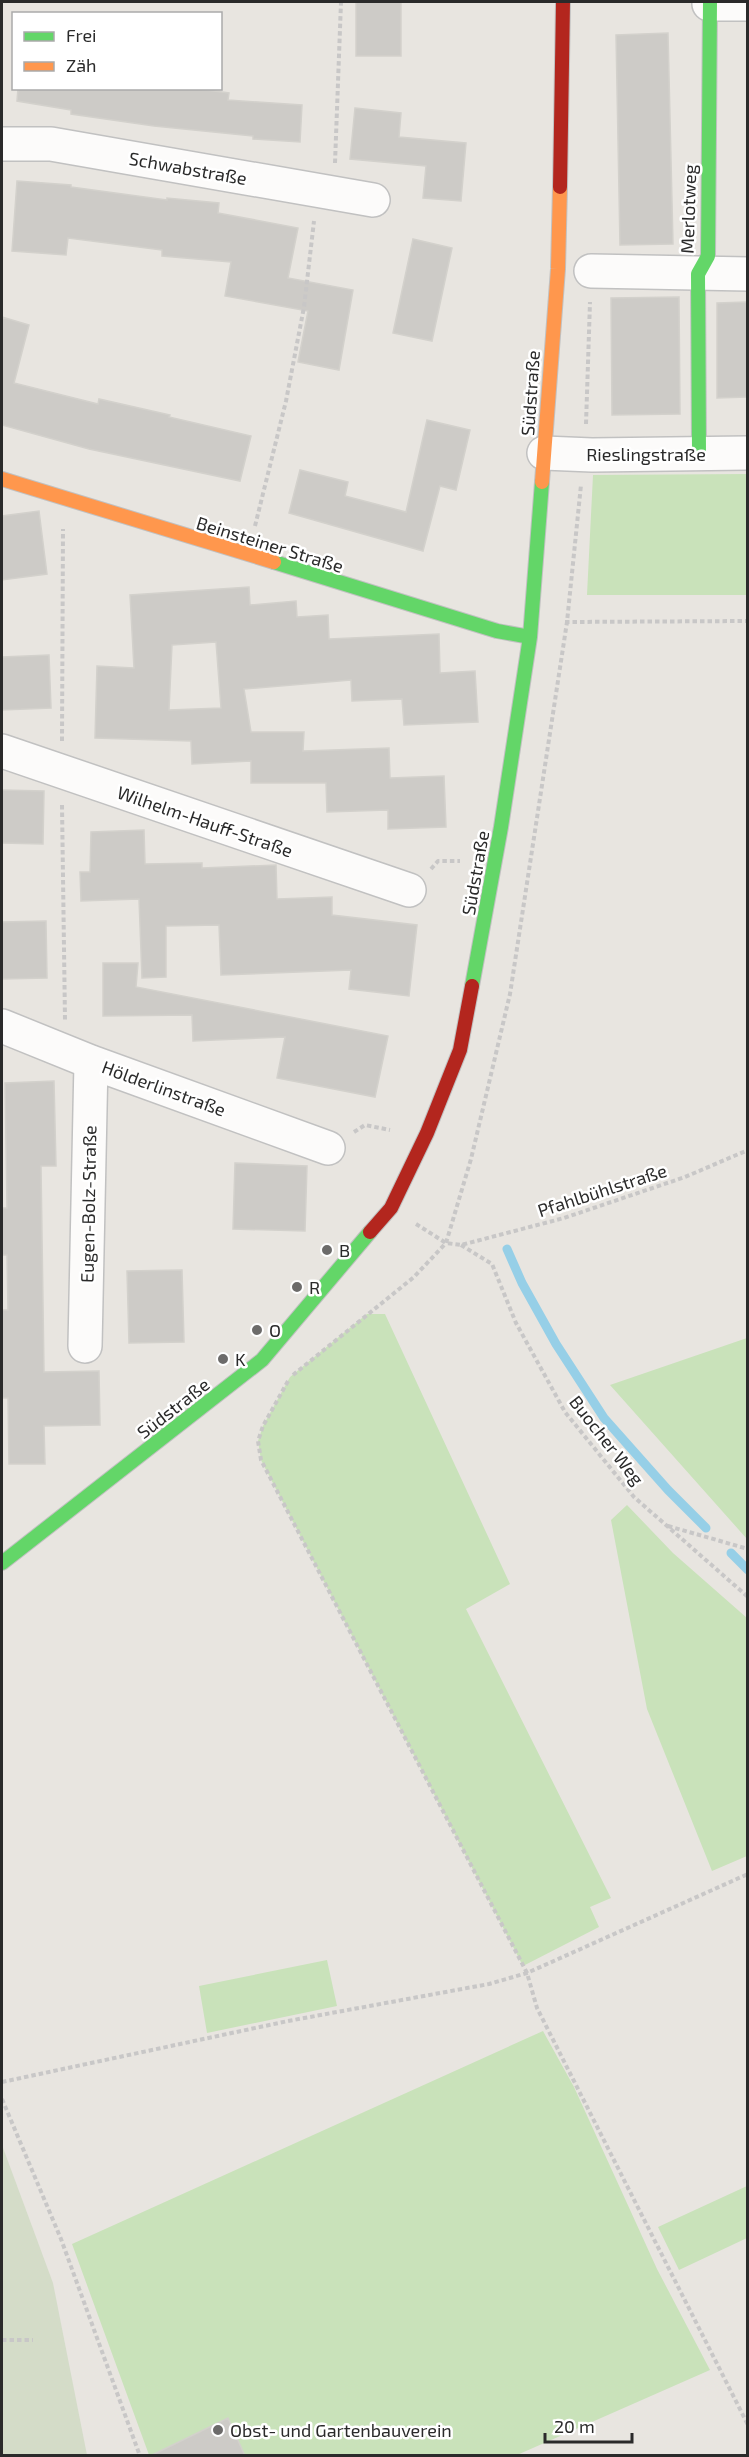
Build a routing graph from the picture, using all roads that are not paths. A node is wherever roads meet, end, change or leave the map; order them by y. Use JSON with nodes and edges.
{"nodes":[{"id":1,"x":563,"y":2,"type":"edge"},
{"id":2,"x":709,"y":3,"type":"edge"},
{"id":3,"x":747,"y":4,"type":"edge"},
{"id":4,"x":2,"y":144,"type":"edge"},
{"id":5,"x":373,"y":201,"type":"dead end"},
{"id":6,"x":591,"y":271,"type":"dead end"},
{"id":7,"x":698,"y":274,"type":"junction"},
{"id":8,"x":747,"y":274,"type":"edge"},
{"id":9,"x":544,"y":453,"type":"junction"},
{"id":10,"x":747,"y":453,"type":"edge"},
{"id":11,"x":699,"y":454,"type":"junction"},
{"id":12,"x":2,"y":479,"type":"edge"},
{"id":13,"x":530,"y":637,"type":"junction"},
{"id":14,"x":2,"y":751,"type":"edge"},
{"id":15,"x":409,"y":890,"type":"dead end"},
{"id":16,"x":2,"y":1026,"type":"edge"},
{"id":17,"x":78,"y":1057,"type":"junction"},
{"id":18,"x":328,"y":1148,"type":"dead end"},
{"id":19,"x":85,"y":1346,"type":"dead end"},
{"id":20,"x":2,"y":1563,"type":"edge"}],
"edges":[{"from":1,"to":9,"type":"street","name":"Südstraße"},
{"from":2,"to":3,"type":"street"},
{"from":2,"to":7,"type":"street","name":"Merlotweg"},
{"from":4,"to":5,"type":"street","name":"Schwabstraße"},
{"from":6,"to":7,"type":"street"},
{"from":7,"to":8,"type":"street"},
{"from":7,"to":11,"type":"street","name":"Merlotweg"},
{"from":9,"to":11,"type":"street","name":"Rieslingstraße"},
{"from":9,"to":13,"type":"street","name":"Südstraße"},
{"from":10,"to":11,"type":"street","name":"Rieslingstraße"},
{"from":12,"to":13,"type":"street","name":"Beinsteiner Straße"},
{"from":13,"to":20,"type":"street","name":"Südstraße"},
{"from":14,"to":15,"type":"street","name":"Wilhelm-Hauff-Straße"},
{"from":16,"to":17,"type":"street","name":"Hölderlinstraße"},
{"from":17,"to":18,"type":"street","name":"Hölderlinstraße"},
{"from":17,"to":19,"type":"street","name":"Eugen-Bolz-Straße"}]}
